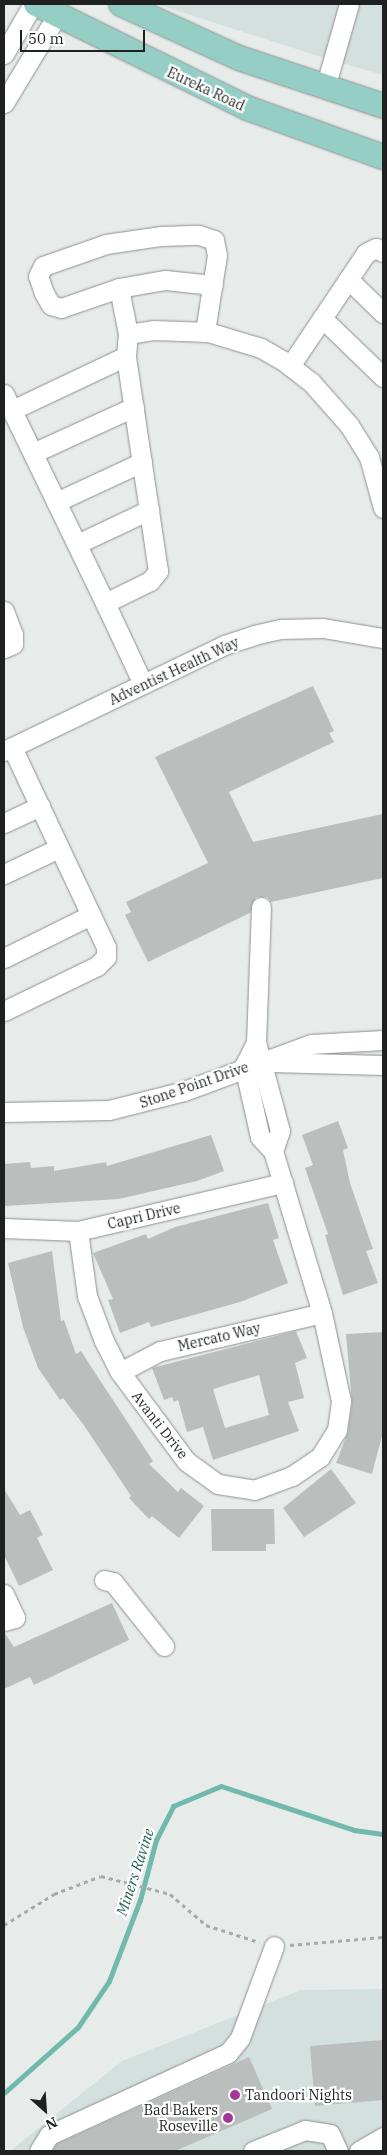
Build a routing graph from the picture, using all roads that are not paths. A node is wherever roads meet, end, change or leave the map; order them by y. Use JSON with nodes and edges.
{"nodes":[{"id":1,"x":34,"y":4,"type":"edge"},
{"id":2,"x":103,"y":4,"type":"edge"},
{"id":3,"x":349,"y":4,"type":"edge"},
{"id":4,"x":124,"y":5,"type":"edge"},
{"id":5,"x":57,"y":15,"type":"junction"},
{"id":6,"x":4,"y":54,"type":"edge"},
{"id":7,"x":325,"y":88,"type":"junction"},
{"id":8,"x":4,"y":103,"type":"edge"},
{"id":9,"x":383,"y":106,"type":"edge"},
{"id":10,"x":383,"y":157,"type":"edge"},
{"id":11,"x":383,"y":252,"type":"edge"},
{"id":12,"x":348,"y":279,"type":"junction"},
{"id":13,"x":213,"y":285,"type":"junction"},
{"id":14,"x":119,"y":288,"type":"junction"},
{"id":15,"x":383,"y":313,"type":"edge"},
{"id":16,"x":322,"y":318,"type":"junction"},
{"id":17,"x":205,"y":332,"type":"junction"},
{"id":18,"x":128,"y":334,"type":"junction"},
{"id":19,"x":126,"y":356,"type":"junction"},
{"id":20,"x":290,"y":366,"type":"junction"},
{"id":21,"x":383,"y":377,"type":"edge"},
{"id":22,"x":8,"y":402,"type":"edge"},
{"id":23,"x":134,"y":407,"type":"junction"},
{"id":24,"x":33,"y":453,"type":"junction"},
{"id":25,"x":142,"y":462,"type":"junction"},
{"id":26,"x":56,"y":502,"type":"junction"},
{"id":27,"x":383,"y":508,"type":"edge"},
{"id":28,"x":149,"y":510,"type":"junction"},
{"id":29,"x":77,"y":544,"type":"junction"},
{"id":30,"x":105,"y":603,"type":"junction"},
{"id":31,"x":4,"y":611,"type":"edge"},
{"id":32,"x":383,"y":633,"type":"edge"},
{"id":33,"x":4,"y":648,"type":"edge"},
{"id":34,"x":143,"y":684,"type":"junction"},
{"id":35,"x":8,"y":749,"type":"edge"},
{"id":36,"x":40,"y":806,"type":"junction"},
{"id":37,"x":4,"y":823,"type":"edge"},
{"id":38,"x":59,"y":848,"type":"junction"},
{"id":39,"x":4,"y":874,"type":"edge"},
{"id":40,"x":261,"y":907,"type":"dead end"},
{"id":41,"x":91,"y":915,"type":"junction"},
{"id":42,"x":4,"y":958,"type":"edge"},
{"id":43,"x":4,"y":1011,"type":"edge"},
{"id":44,"x":383,"y":1040,"type":"edge"},
{"id":45,"x":256,"y":1042,"type":"junction"},
{"id":46,"x":264,"y":1062,"type":"junction"},
{"id":47,"x":383,"y":1065,"type":"edge"},
{"id":48,"x":244,"y":1066,"type":"junction"},
{"id":49,"x":4,"y":1112,"type":"edge"},
{"id":50,"x":276,"y":1115,"type":"junction"},
{"id":51,"x":256,"y":1120,"type":"junction"},
{"id":52,"x":273,"y":1151,"type":"junction"},
{"id":53,"x":283,"y":1183,"type":"junction"},
{"id":54,"x":4,"y":1228,"type":"edge"},
{"id":55,"x":78,"y":1231,"type":"junction"},
{"id":56,"x":322,"y":1313,"type":"junction"},
{"id":57,"x":120,"y":1372,"type":"junction"},
{"id":58,"x":104,"y":1580,"type":"dead end"},
{"id":59,"x":4,"y":1594,"type":"edge"},
{"id":60,"x":9,"y":1620,"type":"edge"},
{"id":61,"x":164,"y":1646,"type":"dead end"},
{"id":62,"x":274,"y":1946,"type":"dead end"},
{"id":63,"x":383,"y":2137,"type":"edge"},
{"id":64,"x":39,"y":2151,"type":"edge"},
{"id":65,"x":254,"y":2151,"type":"edge"},
{"id":66,"x":338,"y":2151,"type":"edge"},
{"id":67,"x":359,"y":2151,"type":"edge"}],
"edges":[{"from":1,"to":5,"type":"main road","name":"Eureka Road"},
{"from":1,"to":6,"type":"street"},
{"from":2,"to":4,"type":"main road"},
{"from":3,"to":7,"type":"street"},
{"from":4,"to":7,"type":"main road"},
{"from":5,"to":8,"type":"street"},
{"from":5,"to":10,"type":"main road","name":"Eureka Road"},
{"from":7,"to":9,"type":"main road"},
{"from":11,"to":12,"type":"street"},
{"from":12,"to":15,"type":"street"},
{"from":12,"to":16,"type":"street"},
{"from":13,"to":14,"type":"street"},
{"from":13,"to":14,"type":"street"},
{"from":13,"to":17,"type":"street"},
{"from":14,"to":18,"type":"street"},
{"from":16,"to":20,"type":"street"},
{"from":16,"to":21,"type":"street"},
{"from":17,"to":18,"type":"street"},
{"from":17,"to":20,"type":"street"},
{"from":18,"to":19,"type":"street"},
{"from":19,"to":22,"type":"street"},
{"from":19,"to":23,"type":"street"},
{"from":20,"to":27,"type":"street"},
{"from":22,"to":24,"type":"street"},
{"from":23,"to":24,"type":"street"},
{"from":23,"to":25,"type":"street"},
{"from":24,"to":26,"type":"street"},
{"from":25,"to":26,"type":"street"},
{"from":25,"to":28,"type":"street"},
{"from":26,"to":29,"type":"street"},
{"from":28,"to":29,"type":"street"},
{"from":28,"to":30,"type":"street"},
{"from":29,"to":30,"type":"street"},
{"from":30,"to":34,"type":"street"},
{"from":31,"to":33,"type":"street"},
{"from":32,"to":34,"type":"street","name":"Adventist Health Way"},
{"from":34,"to":35,"type":"street","name":"Adventist Health Way"},
{"from":35,"to":36,"type":"street"},
{"from":36,"to":37,"type":"street"},
{"from":36,"to":38,"type":"street"},
{"from":38,"to":39,"type":"street"},
{"from":38,"to":41,"type":"street"},
{"from":40,"to":45,"type":"street"},
{"from":41,"to":42,"type":"street"},
{"from":41,"to":43,"type":"street"},
{"from":44,"to":46,"type":"street","name":"Stone Point Drive"},
{"from":45,"to":46,"type":"street"},
{"from":45,"to":48,"type":"street"},
{"from":46,"to":47,"type":"street","name":"Stone Point Drive"},
{"from":46,"to":48,"type":"street","name":"Stone Point Drive"},
{"from":46,"to":50,"type":"street"},
{"from":48,"to":49,"type":"street","name":"Stone Point Drive"},
{"from":48,"to":51,"type":"street","name":"Avanti Drive"},
{"from":50,"to":51,"type":"street"},
{"from":50,"to":52,"type":"street"},
{"from":51,"to":52,"type":"street","name":"Avanti Drive"},
{"from":52,"to":53,"type":"street","name":"Avanti Drive"},
{"from":53,"to":55,"type":"street","name":"Capri Drive"},
{"from":53,"to":56,"type":"street","name":"Avanti Drive"},
{"from":54,"to":55,"type":"street","name":"Capri Drive"},
{"from":55,"to":57,"type":"street","name":"Avanti Drive"},
{"from":56,"to":57,"type":"street","name":"Mercato Way"},
{"from":56,"to":57,"type":"street","name":"Avanti Drive"},
{"from":58,"to":61,"type":"street"},
{"from":59,"to":60,"type":"street"},
{"from":62,"to":64,"type":"street"},
{"from":63,"to":67,"type":"street"},
{"from":65,"to":66,"type":"street"}]}
